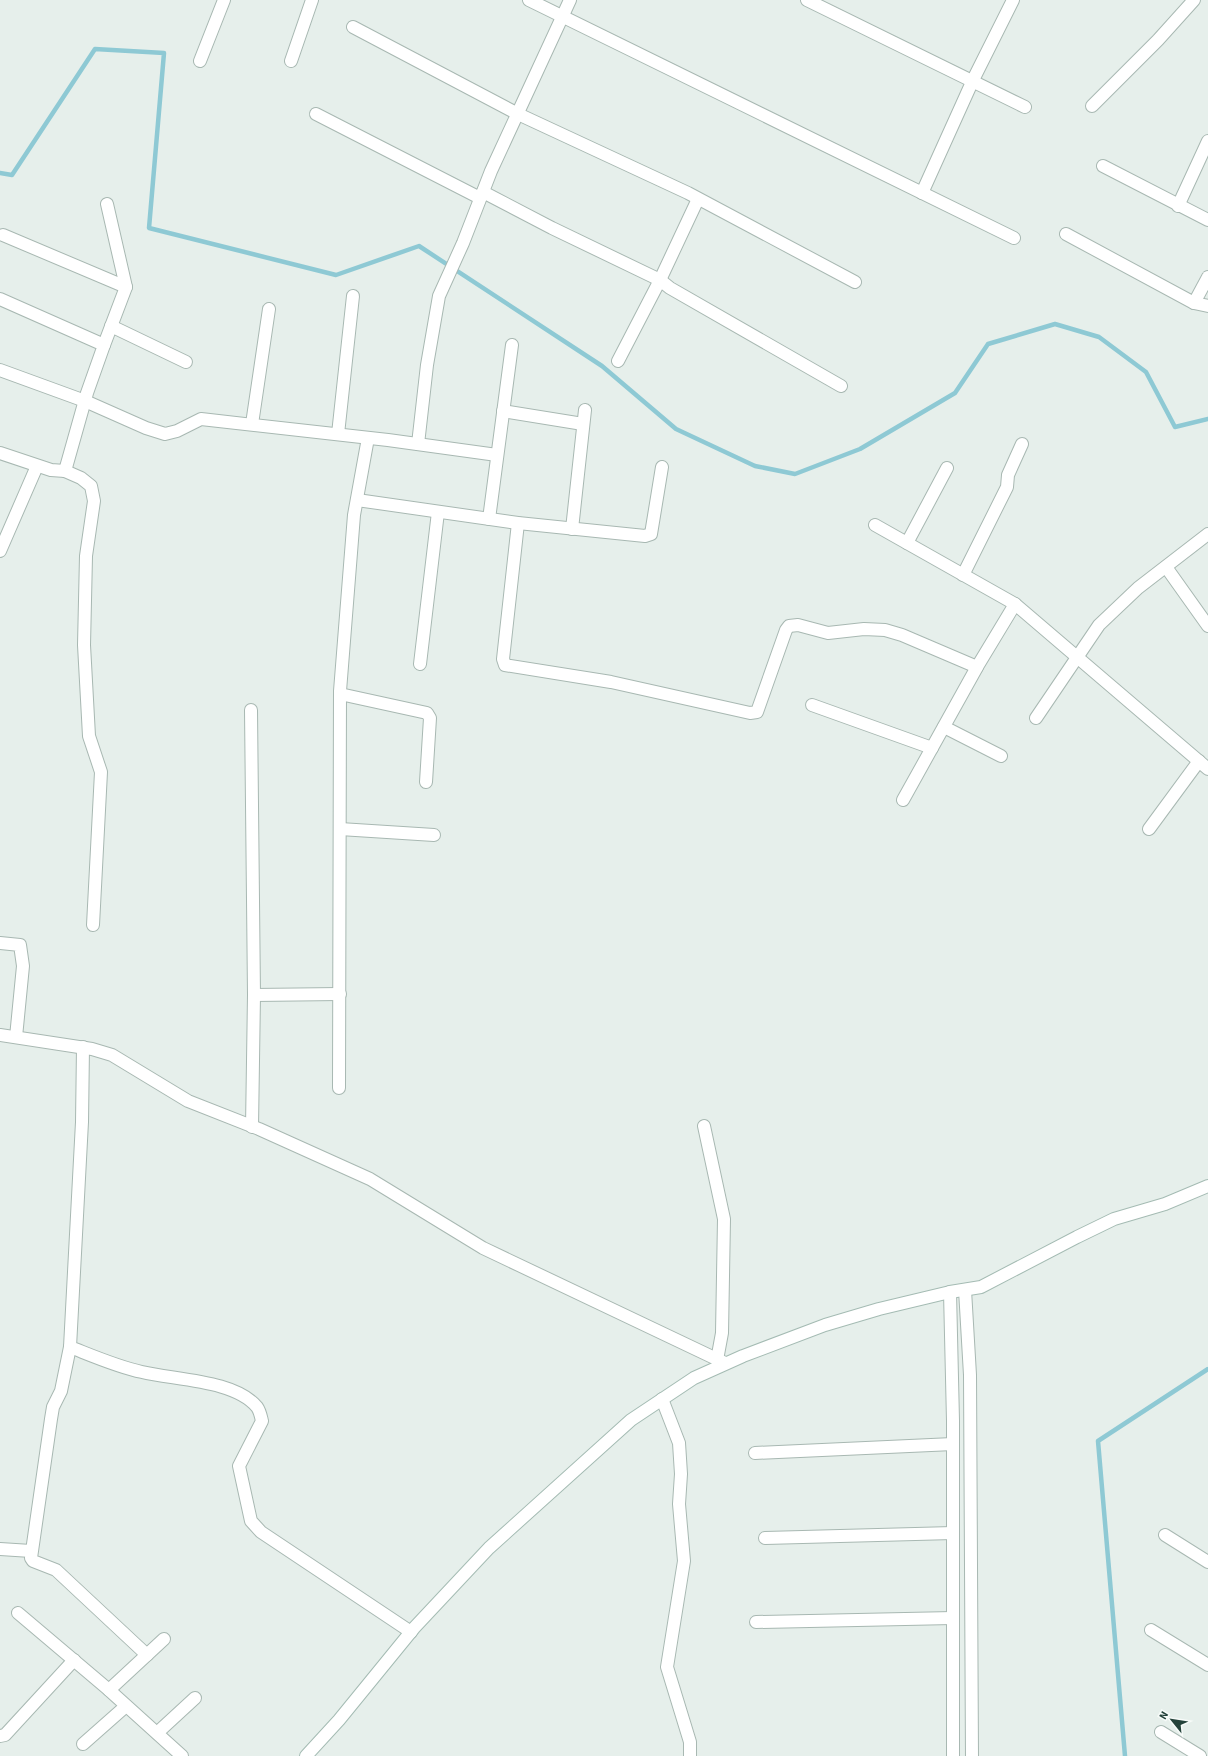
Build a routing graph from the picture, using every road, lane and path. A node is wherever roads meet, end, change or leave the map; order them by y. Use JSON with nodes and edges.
{"nodes":[{"id":1,"x":224,"y":0,"type":"edge"},
{"id":2,"x":312,"y":0,"type":"edge"},
{"id":3,"x":529,"y":0,"type":"edge"},
{"id":4,"x":570,"y":0,"type":"edge"},
{"id":5,"x":808,"y":0,"type":"edge"},
{"id":6,"x":1012,"y":0,"type":"edge"},
{"id":7,"x":1194,"y":0,"type":"edge"},
{"id":8,"x":563,"y":17,"type":"junction"},
{"id":9,"x":353,"y":27,"type":"dead end"},
{"id":10,"x":200,"y":61,"type":"dead end"},
{"id":11,"x":291,"y":61,"type":"dead end"},
{"id":12,"x":973,"y":80,"type":"junction"},
{"id":13,"x":1092,"y":106,"type":"dead end"},
{"id":14,"x":1025,"y":107,"type":"dead end"},
{"id":15,"x":316,"y":114,"type":"dead end"},
{"id":16,"x":518,"y":114,"type":"junction"},
{"id":17,"x":1208,"y":141,"type":"edge"},
{"id":18,"x":1103,"y":166,"type":"dead end"},
{"id":19,"x":922,"y":193,"type":"junction"},
{"id":20,"x":481,"y":195,"type":"junction"},
{"id":21,"x":698,"y":199,"type":"junction"},
{"id":22,"x":106,"y":204,"type":"dead end"},
{"id":23,"x":1178,"y":206,"type":"junction"},
{"id":24,"x":1208,"y":220,"type":"edge"},
{"id":25,"x":1066,"y":234,"type":"dead end"},
{"id":26,"x":3,"y":235,"type":"dead end"},
{"id":27,"x":1014,"y":238,"type":"dead end"},
{"id":28,"x":1208,"y":277,"type":"edge"},
{"id":29,"x":660,"y":280,"type":"junction"},
{"id":30,"x":855,"y":282,"type":"dead end"},
{"id":31,"x":126,"y":287,"type":"junction"},
{"id":32,"x":353,"y":296,"type":"dead end"},
{"id":33,"x":0,"y":299,"type":"edge"},
{"id":34,"x":1194,"y":303,"type":"junction"},
{"id":35,"x":1208,"y":306,"type":"edge"},
{"id":36,"x":269,"y":309,"type":"dead end"},
{"id":37,"x":111,"y":326,"type":"junction"},
{"id":38,"x":104,"y":345,"type":"junction"},
{"id":39,"x":512,"y":345,"type":"dead end"},
{"id":40,"x":618,"y":361,"type":"dead end"},
{"id":41,"x":186,"y":362,"type":"dead end"},
{"id":42,"x":0,"y":370,"type":"edge"},
{"id":43,"x":842,"y":386,"type":"dead end"},
{"id":44,"x":85,"y":401,"type":"junction"},
{"id":45,"x":585,"y":410,"type":"dead end"},
{"id":46,"x":503,"y":411,"type":"junction"},
{"id":47,"x":252,"y":424,"type":"junction"},
{"id":48,"x":583,"y":424,"type":"junction"},
{"id":49,"x":338,"y":434,"type":"junction"},
{"id":50,"x":368,"y":438,"type":"junction"},
{"id":51,"x":418,"y":444,"type":"junction"},
{"id":52,"x":1022,"y":444,"type":"dead end"},
{"id":53,"x":0,"y":453,"type":"edge"},
{"id":54,"x":497,"y":456,"type":"junction"},
{"id":55,"x":37,"y":466,"type":"junction"},
{"id":56,"x":662,"y":467,"type":"dead end"},
{"id":57,"x":947,"y":468,"type":"dead end"},
{"id":58,"x":64,"y":472,"type":"junction"},
{"id":59,"x":357,"y":500,"type":"junction"},
{"id":60,"x":438,"y":512,"type":"junction"},
{"id":61,"x":489,"y":519,"type":"junction"},
{"id":62,"x":518,"y":523,"type":"junction"},
{"id":63,"x":876,"y":525,"type":"dead end"},
{"id":64,"x":572,"y":529,"type":"junction"},
{"id":65,"x":1208,"y":534,"type":"edge"},
{"id":66,"x":908,"y":543,"type":"junction"},
{"id":67,"x":0,"y":551,"type":"edge"},
{"id":68,"x":1166,"y":567,"type":"junction"},
{"id":69,"x":963,"y":575,"type":"junction"},
{"id":70,"x":1015,"y":604,"type":"junction"},
{"id":71,"x":1208,"y":626,"type":"edge"},
{"id":72,"x":1077,"y":656,"type":"junction"},
{"id":73,"x":420,"y":664,"type":"dead end"},
{"id":74,"x":977,"y":667,"type":"junction"},
{"id":75,"x":340,"y":694,"type":"junction"},
{"id":76,"x":812,"y":705,"type":"dead end"},
{"id":77,"x":251,"y":710,"type":"dead end"},
{"id":78,"x":1036,"y":718,"type":"dead end"},
{"id":79,"x":944,"y":727,"type":"junction"},
{"id":80,"x":932,"y":748,"type":"junction"},
{"id":81,"x":1001,"y":756,"type":"dead end"},
{"id":82,"x":1203,"y":765,"type":"edge"},
{"id":83,"x":426,"y":782,"type":"dead end"},
{"id":84,"x":903,"y":800,"type":"dead end"},
{"id":85,"x":340,"y":829,"type":"junction"},
{"id":86,"x":1149,"y":829,"type":"dead end"},
{"id":87,"x":434,"y":835,"type":"dead end"},
{"id":88,"x":94,"y":925,"type":"dead end"},
{"id":89,"x":0,"y":943,"type":"edge"},
{"id":90,"x":254,"y":994,"type":"junction"},
{"id":91,"x":340,"y":994,"type":"junction"},
{"id":92,"x":0,"y":1035,"type":"edge"},
{"id":93,"x":16,"y":1037,"type":"junction"},
{"id":94,"x":83,"y":1047,"type":"junction"},
{"id":95,"x":339,"y":1088,"type":"dead end"},
{"id":96,"x":704,"y":1126,"type":"dead end"},
{"id":97,"x":252,"y":1127,"type":"junction"},
{"id":98,"x":1208,"y":1186,"type":"edge"},
{"id":99,"x":965,"y":1290,"type":"junction"},
{"id":100,"x":950,"y":1292,"type":"junction"},
{"id":101,"x":70,"y":1347,"type":"junction"},
{"id":102,"x":721,"y":1362,"type":"junction"},
{"id":103,"x":662,"y":1399,"type":"junction"},
{"id":104,"x":953,"y":1444,"type":"junction"},
{"id":105,"x":755,"y":1453,"type":"dead end"},
{"id":106,"x":953,"y":1533,"type":"junction"},
{"id":107,"x":1165,"y":1535,"type":"dead end"},
{"id":108,"x":765,"y":1538,"type":"dead end"},
{"id":109,"x":0,"y":1550,"type":"edge"},
{"id":110,"x":31,"y":1551,"type":"junction"},
{"id":111,"x":1208,"y":1562,"type":"edge"},
{"id":112,"x":18,"y":1612,"type":"dead end"},
{"id":113,"x":953,"y":1618,"type":"junction"},
{"id":114,"x":756,"y":1622,"type":"dead end"},
{"id":115,"x":1151,"y":1630,"type":"dead end"},
{"id":116,"x":411,"y":1632,"type":"junction"},
{"id":117,"x":164,"y":1639,"type":"dead end"},
{"id":118,"x":147,"y":1655,"type":"junction"},
{"id":119,"x":74,"y":1660,"type":"junction"},
{"id":120,"x":1208,"y":1665,"type":"edge"},
{"id":121,"x":109,"y":1690,"type":"junction"},
{"id":122,"x":195,"y":1698,"type":"dead end"},
{"id":123,"x":126,"y":1706,"type":"junction"},
{"id":124,"x":1161,"y":1732,"type":"dead end"},
{"id":125,"x":157,"y":1733,"type":"junction"},
{"id":126,"x":0,"y":1736,"type":"edge"},
{"id":127,"x":83,"y":1744,"type":"dead end"},
{"id":128,"x":182,"y":1756,"type":"edge"},
{"id":129,"x":306,"y":1756,"type":"edge"},
{"id":130,"x":690,"y":1756,"type":"edge"},
{"id":131,"x":953,"y":1756,"type":"edge"},
{"id":132,"x":972,"y":1756,"type":"edge"},
{"id":133,"x":1200,"y":1756,"type":"edge"}],
"edges":[{"from":1,"to":10,"type":"street"},
{"from":2,"to":11,"type":"street"},
{"from":3,"to":8,"type":"street"},
{"from":4,"to":8,"type":"street"},
{"from":5,"to":12,"type":"street"},
{"from":6,"to":12,"type":"street"},
{"from":7,"to":13,"type":"street"},
{"from":8,"to":16,"type":"street"},
{"from":8,"to":19,"type":"street"},
{"from":9,"to":16,"type":"street"},
{"from":12,"to":14,"type":"street"},
{"from":12,"to":19,"type":"street"},
{"from":15,"to":20,"type":"street"},
{"from":16,"to":20,"type":"street"},
{"from":16,"to":21,"type":"street"},
{"from":17,"to":23,"type":"street"},
{"from":18,"to":23,"type":"street"},
{"from":19,"to":27,"type":"street"},
{"from":20,"to":29,"type":"street"},
{"from":20,"to":51,"type":"street"},
{"from":21,"to":29,"type":"street"},
{"from":21,"to":30,"type":"street"},
{"from":22,"to":31,"type":"street"},
{"from":23,"to":24,"type":"street"},
{"from":25,"to":34,"type":"street"},
{"from":26,"to":31,"type":"street"},
{"from":28,"to":34,"type":"street"},
{"from":29,"to":40,"type":"street"},
{"from":29,"to":43,"type":"street"},
{"from":31,"to":37,"type":"street"},
{"from":32,"to":49,"type":"street"},
{"from":33,"to":38,"type":"street"},
{"from":34,"to":35,"type":"street"},
{"from":36,"to":47,"type":"street"},
{"from":37,"to":38,"type":"street"},
{"from":37,"to":41,"type":"street"},
{"from":38,"to":44,"type":"street"},
{"from":39,"to":46,"type":"street"},
{"from":42,"to":44,"type":"street"},
{"from":44,"to":47,"type":"street"},
{"from":44,"to":58,"type":"street"},
{"from":45,"to":48,"type":"street"},
{"from":46,"to":48,"type":"street"},
{"from":46,"to":54,"type":"street"},
{"from":47,"to":49,"type":"street"},
{"from":48,"to":64,"type":"street"},
{"from":49,"to":50,"type":"street"},
{"from":50,"to":51,"type":"street"},
{"from":50,"to":59,"type":"street"},
{"from":51,"to":54,"type":"street"},
{"from":52,"to":69,"type":"street"},
{"from":53,"to":55,"type":"street"},
{"from":54,"to":61,"type":"street"},
{"from":55,"to":58,"type":"street"},
{"from":55,"to":67,"type":"street"},
{"from":56,"to":64,"type":"street"},
{"from":57,"to":66,"type":"street"},
{"from":58,"to":88,"type":"street"},
{"from":59,"to":60,"type":"street"},
{"from":59,"to":75,"type":"street"},
{"from":60,"to":61,"type":"street"},
{"from":60,"to":73,"type":"street"},
{"from":61,"to":62,"type":"street"},
{"from":62,"to":64,"type":"street"},
{"from":62,"to":74,"type":"street"},
{"from":63,"to":66,"type":"street"},
{"from":65,"to":68,"type":"street"},
{"from":66,"to":69,"type":"street"},
{"from":68,"to":71,"type":"street"},
{"from":68,"to":72,"type":"street"},
{"from":69,"to":70,"type":"street"},
{"from":70,"to":72,"type":"street"},
{"from":70,"to":74,"type":"street"},
{"from":72,"to":78,"type":"street"},
{"from":72,"to":82,"type":"street"},
{"from":74,"to":79,"type":"street"},
{"from":75,"to":83,"type":"street"},
{"from":75,"to":85,"type":"street"},
{"from":76,"to":80,"type":"street"},
{"from":77,"to":90,"type":"street"},
{"from":79,"to":80,"type":"street"},
{"from":79,"to":81,"type":"street"},
{"from":80,"to":84,"type":"street"},
{"from":82,"to":86,"type":"street"},
{"from":85,"to":87,"type":"street"},
{"from":85,"to":91,"type":"street"},
{"from":89,"to":93,"type":"street"},
{"from":90,"to":91,"type":"street"},
{"from":90,"to":97,"type":"street"},
{"from":91,"to":95,"type":"street"},
{"from":92,"to":93,"type":"street"},
{"from":93,"to":94,"type":"street"},
{"from":94,"to":97,"type":"street"},
{"from":94,"to":101,"type":"street"},
{"from":96,"to":102,"type":"street"},
{"from":97,"to":102,"type":"street"},
{"from":98,"to":99,"type":"street"},
{"from":99,"to":100,"type":"street"},
{"from":99,"to":132,"type":"street"},
{"from":100,"to":102,"type":"street"},
{"from":100,"to":104,"type":"street"},
{"from":101,"to":110,"type":"street"},
{"from":101,"to":116,"type":"street"},
{"from":102,"to":103,"type":"street"},
{"from":103,"to":116,"type":"street"},
{"from":103,"to":130,"type":"street"},
{"from":104,"to":105,"type":"street"},
{"from":104,"to":106,"type":"street"},
{"from":106,"to":108,"type":"street"},
{"from":106,"to":113,"type":"street"},
{"from":107,"to":111,"type":"street"},
{"from":109,"to":110,"type":"street"},
{"from":110,"to":118,"type":"street"},
{"from":112,"to":119,"type":"street"},
{"from":113,"to":114,"type":"street"},
{"from":113,"to":131,"type":"street"},
{"from":115,"to":120,"type":"street"},
{"from":116,"to":129,"type":"street"},
{"from":117,"to":118,"type":"street"},
{"from":118,"to":121,"type":"street"},
{"from":119,"to":121,"type":"street"},
{"from":119,"to":126,"type":"street"},
{"from":121,"to":123,"type":"street"},
{"from":122,"to":125,"type":"street"},
{"from":123,"to":125,"type":"street"},
{"from":123,"to":127,"type":"street"},
{"from":124,"to":133,"type":"street"},
{"from":125,"to":128,"type":"street"}]}
